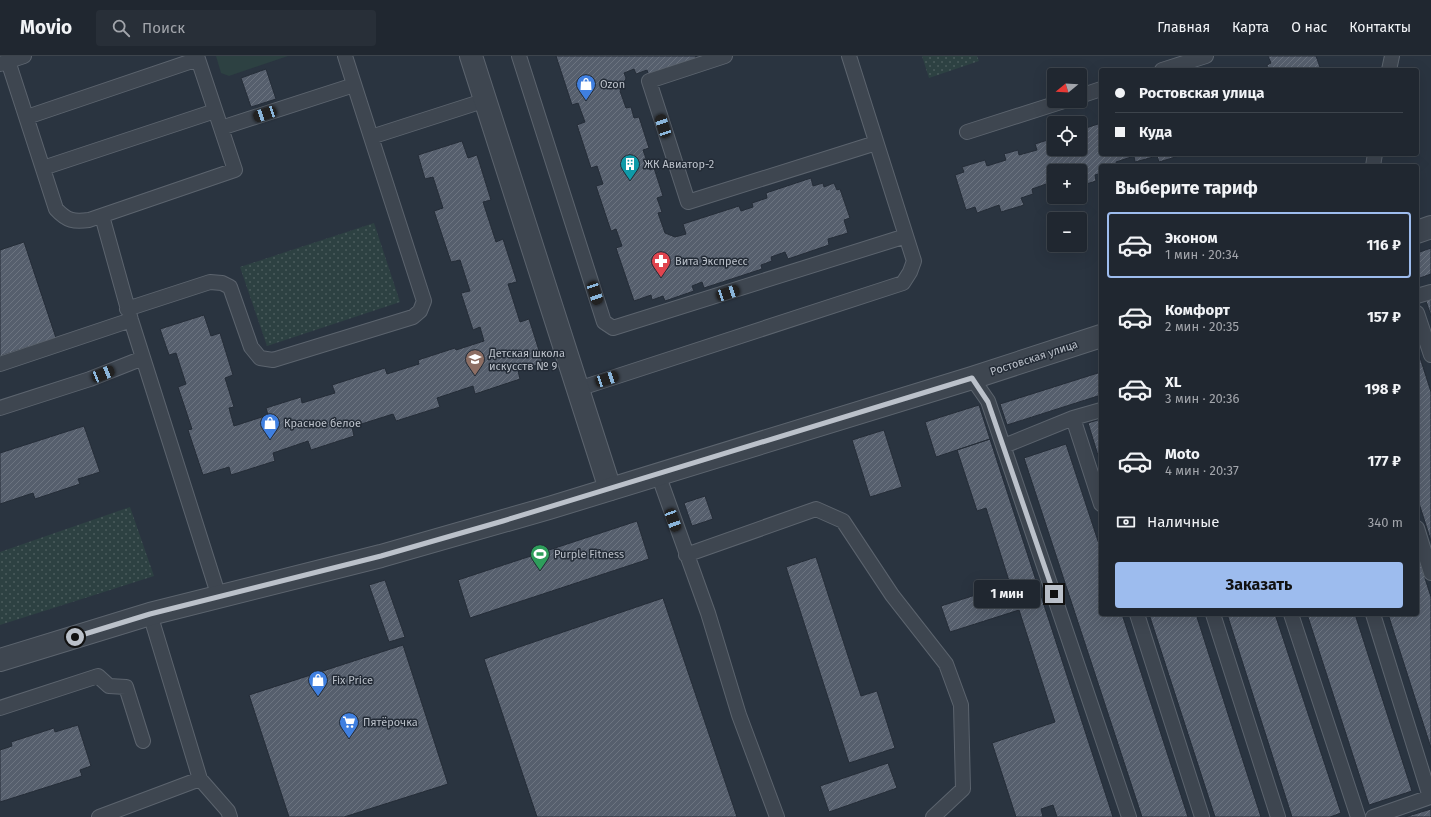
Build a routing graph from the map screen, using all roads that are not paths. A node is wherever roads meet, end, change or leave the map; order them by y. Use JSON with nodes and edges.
{"nodes":[{"id":1,"x":24,"y":56,"type":"edge"},
{"id":2,"x":345,"y":56,"type":"edge"},
{"id":3,"x":471,"y":56,"type":"edge"},
{"id":4,"x":519,"y":56,"type":"edge"},
{"id":5,"x":726,"y":56,"type":"edge"},
{"id":6,"x":849,"y":56,"type":"edge"},
{"id":7,"x":1206,"y":56,"type":"edge"},
{"id":8,"x":1392,"y":56,"type":"edge"},
{"id":9,"x":198,"y":57,"type":"edge"},
{"id":10,"x":4,"y":62,"type":"edge"},
{"id":11,"x":1168,"y":68,"type":"edge"},
{"id":12,"x":1389,"y":68,"type":"edge"},
{"id":13,"x":354,"y":85,"type":"junction"},
{"id":14,"x":1099,"y":90,"type":"edge"},
{"id":15,"x":1087,"y":94,"type":"edge"},
{"id":16,"x":486,"y":100,"type":"junction"},
{"id":17,"x":1047,"y":106,"type":"edge"},
{"id":18,"x":215,"y":111,"type":"junction"},
{"id":19,"x":27,"y":117,"type":"junction"},
{"id":20,"x":221,"y":128,"type":"junction"},
{"id":21,"x":967,"y":132,"type":"dead end"},
{"id":22,"x":371,"y":137,"type":"junction"},
{"id":23,"x":876,"y":143,"type":"junction"},
{"id":24,"x":44,"y":168,"type":"junction"},
{"id":25,"x":102,"y":216,"type":"junction"},
{"id":26,"x":1431,"y":227,"type":"edge"},
{"id":27,"x":1419,"y":231,"type":"edge"},
{"id":28,"x":906,"y":236,"type":"junction"},
{"id":29,"x":1431,"y":292,"type":"edge"},
{"id":30,"x":1419,"y":295,"type":"edge"},
{"id":31,"x":129,"y":315,"type":"junction"},
{"id":32,"x":1419,"y":319,"type":"edge"},
{"id":33,"x":1099,"y":337,"type":"edge"},
{"id":34,"x":1431,"y":355,"type":"edge"},
{"id":35,"x":143,"y":358,"type":"junction"},
{"id":36,"x":0,"y":364,"type":"edge"},
{"id":37,"x":972,"y":378,"type":"junction"},
{"id":38,"x":578,"y":388,"type":"junction"},
{"id":39,"x":0,"y":408,"type":"edge"},
{"id":40,"x":1099,"y":411,"type":"edge"},
{"id":41,"x":1073,"y":418,"type":"junction"},
{"id":42,"x":1004,"y":446,"type":"junction"},
{"id":43,"x":658,"y":474,"type":"junction"},
{"id":44,"x":610,"y":489,"type":"junction"},
{"id":45,"x":1099,"y":498,"type":"edge"},
{"id":46,"x":1419,"y":534,"type":"edge"},
{"id":47,"x":686,"y":555,"type":"junction"},
{"id":48,"x":1431,"y":573,"type":"edge"},
{"id":49,"x":219,"y":597,"type":"junction"},
{"id":50,"x":150,"y":614,"type":"junction"},
{"id":51,"x":1138,"y":616,"type":"edge"},
{"id":52,"x":1214,"y":616,"type":"edge"},
{"id":53,"x":1293,"y":616,"type":"edge"},
{"id":54,"x":1374,"y":616,"type":"edge"},
{"id":55,"x":0,"y":660,"type":"edge"},
{"id":56,"x":0,"y":708,"type":"edge"},
{"id":57,"x":143,"y":741,"type":"dead end"},
{"id":58,"x":200,"y":779,"type":"junction"},
{"id":59,"x":1430,"y":796,"type":"edge"},
{"id":60,"x":99,"y":817,"type":"edge"},
{"id":61,"x":230,"y":817,"type":"edge"},
{"id":62,"x":777,"y":817,"type":"edge"},
{"id":63,"x":933,"y":817,"type":"edge"},
{"id":64,"x":1129,"y":817,"type":"edge"},
{"id":65,"x":1202,"y":817,"type":"edge"},
{"id":66,"x":1278,"y":817,"type":"edge"},
{"id":67,"x":1358,"y":817,"type":"edge"},
{"id":68,"x":1373,"y":817,"type":"edge"}],
"edges":[{"from":1,"to":10,"type":"lane"},
{"from":2,"to":13,"type":"lane"},
{"from":3,"to":16,"type":"street"},
{"from":4,"to":28,"type":"lane"},
{"from":5,"to":23,"type":"lane"},
{"from":6,"to":23,"type":"lane"},
{"from":7,"to":11,"type":"lane"},
{"from":8,"to":12,"type":"lane"},
{"from":9,"to":18,"type":"lane"},
{"from":9,"to":19,"type":"lane"},
{"from":10,"to":19,"type":"lane"},
{"from":13,"to":20,"type":"lane"},
{"from":13,"to":22,"type":"lane"},
{"from":14,"to":15,"type":"lane"},
{"from":16,"to":22,"type":"lane"},
{"from":16,"to":38,"type":"street"},
{"from":17,"to":21,"type":"lane"},
{"from":18,"to":20,"type":"lane"},
{"from":18,"to":24,"type":"lane"},
{"from":19,"to":24,"type":"lane"},
{"from":20,"to":25,"type":"lane"},
{"from":22,"to":31,"type":"lane"},
{"from":23,"to":28,"type":"lane"},
{"from":24,"to":25,"type":"lane"},
{"from":25,"to":31,"type":"lane"},
{"from":26,"to":27,"type":"street"},
{"from":28,"to":38,"type":"lane"},
{"from":29,"to":30,"type":"lane"},
{"from":31,"to":35,"type":"lane"},
{"from":31,"to":36,"type":"lane"},
{"from":32,"to":34,"type":"lane"},
{"from":33,"to":37,"type":"street","name":"Ростовская улица"},
{"from":35,"to":39,"type":"lane"},
{"from":35,"to":49,"type":"lane"},
{"from":37,"to":42,"type":"lane"},
{"from":37,"to":43,"type":"street","name":"Ростовская улица"},
{"from":38,"to":44,"type":"street"},
{"from":40,"to":41,"type":"lane"},
{"from":41,"to":42,"type":"lane"},
{"from":41,"to":45,"type":"lane"},
{"from":42,"to":64,"type":"lane"},
{"from":43,"to":44,"type":"street","name":"Ростовская улица"},
{"from":43,"to":47,"type":"lane"},
{"from":44,"to":49,"type":"street","name":"Ростовская улица"},
{"from":46,"to":48,"type":"lane"},
{"from":47,"to":62,"type":"lane"},
{"from":47,"to":63,"type":"lane"},
{"from":49,"to":50,"type":"street","name":"Ростовская улица"},
{"from":50,"to":55,"type":"street","name":"Ростовская улица"},
{"from":50,"to":58,"type":"lane"},
{"from":51,"to":65,"type":"lane"},
{"from":52,"to":66,"type":"lane"},
{"from":53,"to":67,"type":"lane"},
{"from":54,"to":59,"type":"lane"},
{"from":56,"to":57,"type":"lane"},
{"from":58,"to":60,"type":"lane"},
{"from":58,"to":61,"type":"lane"},
{"from":59,"to":68,"type":"lane"}]}
